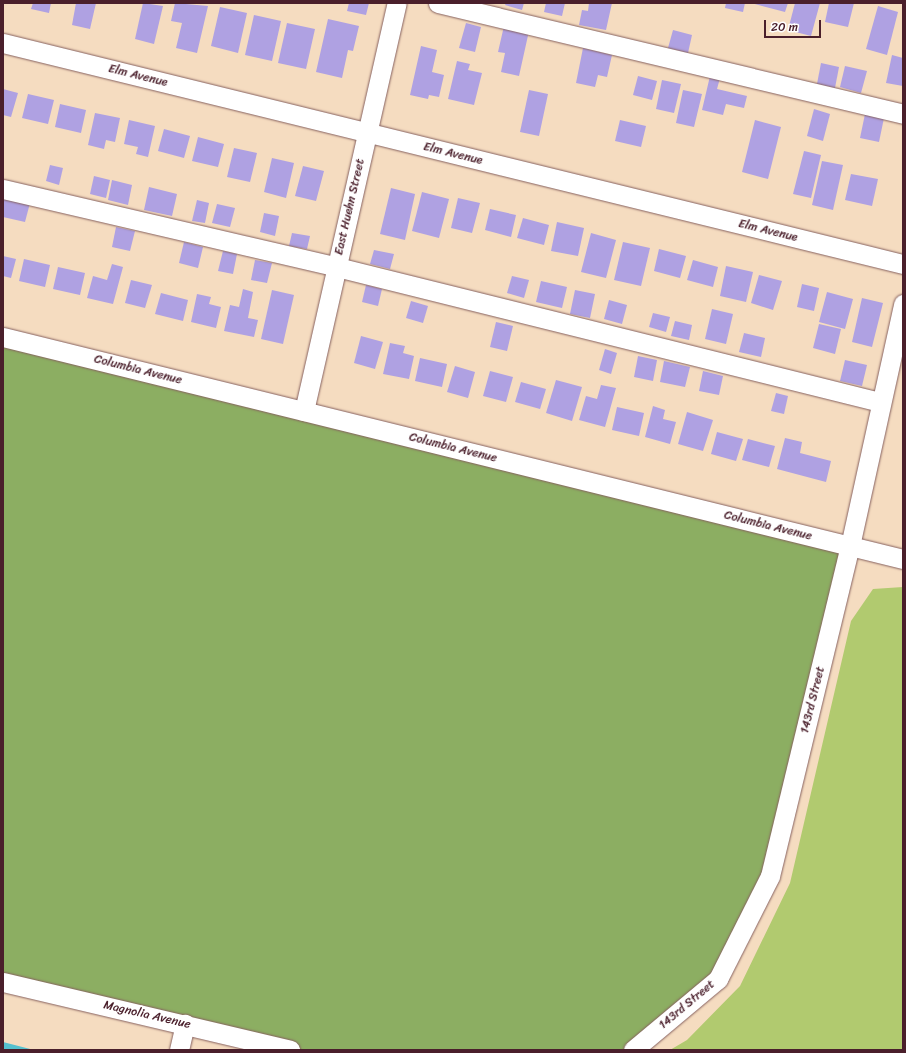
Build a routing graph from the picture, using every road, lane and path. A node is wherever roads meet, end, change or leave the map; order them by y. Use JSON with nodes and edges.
{"nodes":[{"id":1,"x":396,"y":3,"type":"edge"},
{"id":2,"x":438,"y":3,"type":"edge"},
{"id":3,"x":3,"y":43,"type":"edge"},
{"id":4,"x":903,"y":114,"type":"edge"},
{"id":5,"x":367,"y":133,"type":"junction"},
{"id":6,"x":3,"y":189,"type":"edge"},
{"id":7,"x":903,"y":264,"type":"edge"},
{"id":8,"x":337,"y":268,"type":"junction"},
{"id":9,"x":903,"y":304,"type":"edge"},
{"id":10,"x":3,"y":337,"type":"edge"},
{"id":11,"x":880,"y":402,"type":"junction"},
{"id":12,"x":304,"y":411,"type":"junction"},
{"id":13,"x":850,"y":546,"type":"junction"},
{"id":14,"x":903,"y":559,"type":"edge"},
{"id":15,"x":3,"y":982,"type":"edge"},
{"id":16,"x":185,"y":1024,"type":"junction"},
{"id":17,"x":179,"y":1050,"type":"edge"},
{"id":18,"x":290,"y":1050,"type":"edge"},
{"id":19,"x":633,"y":1050,"type":"edge"}],
"edges":[{"from":1,"to":5,"type":"street","name":"East Huehn Street"},
{"from":2,"to":4,"type":"street"},
{"from":3,"to":5,"type":"street","name":"Elm Avenue"},
{"from":5,"to":7,"type":"street","name":"Elm Avenue"},
{"from":5,"to":8,"type":"street","name":"East Huehn Street"},
{"from":6,"to":8,"type":"street"},
{"from":8,"to":11,"type":"street"},
{"from":8,"to":12,"type":"street","name":"East Huehn Street"},
{"from":9,"to":11,"type":"street","name":"143rd Street"},
{"from":10,"to":12,"type":"street","name":"Columbia Avenue"},
{"from":11,"to":13,"type":"street","name":"143rd Street"},
{"from":12,"to":13,"type":"street","name":"Columbia Avenue"},
{"from":13,"to":14,"type":"street","name":"Columbia Avenue"},
{"from":13,"to":19,"type":"street","name":"143rd Street"},
{"from":15,"to":16,"type":"street","name":"Magnolia Avenue"},
{"from":16,"to":17,"type":"street"},
{"from":16,"to":18,"type":"street","name":"Magnolia Avenue"}]}
